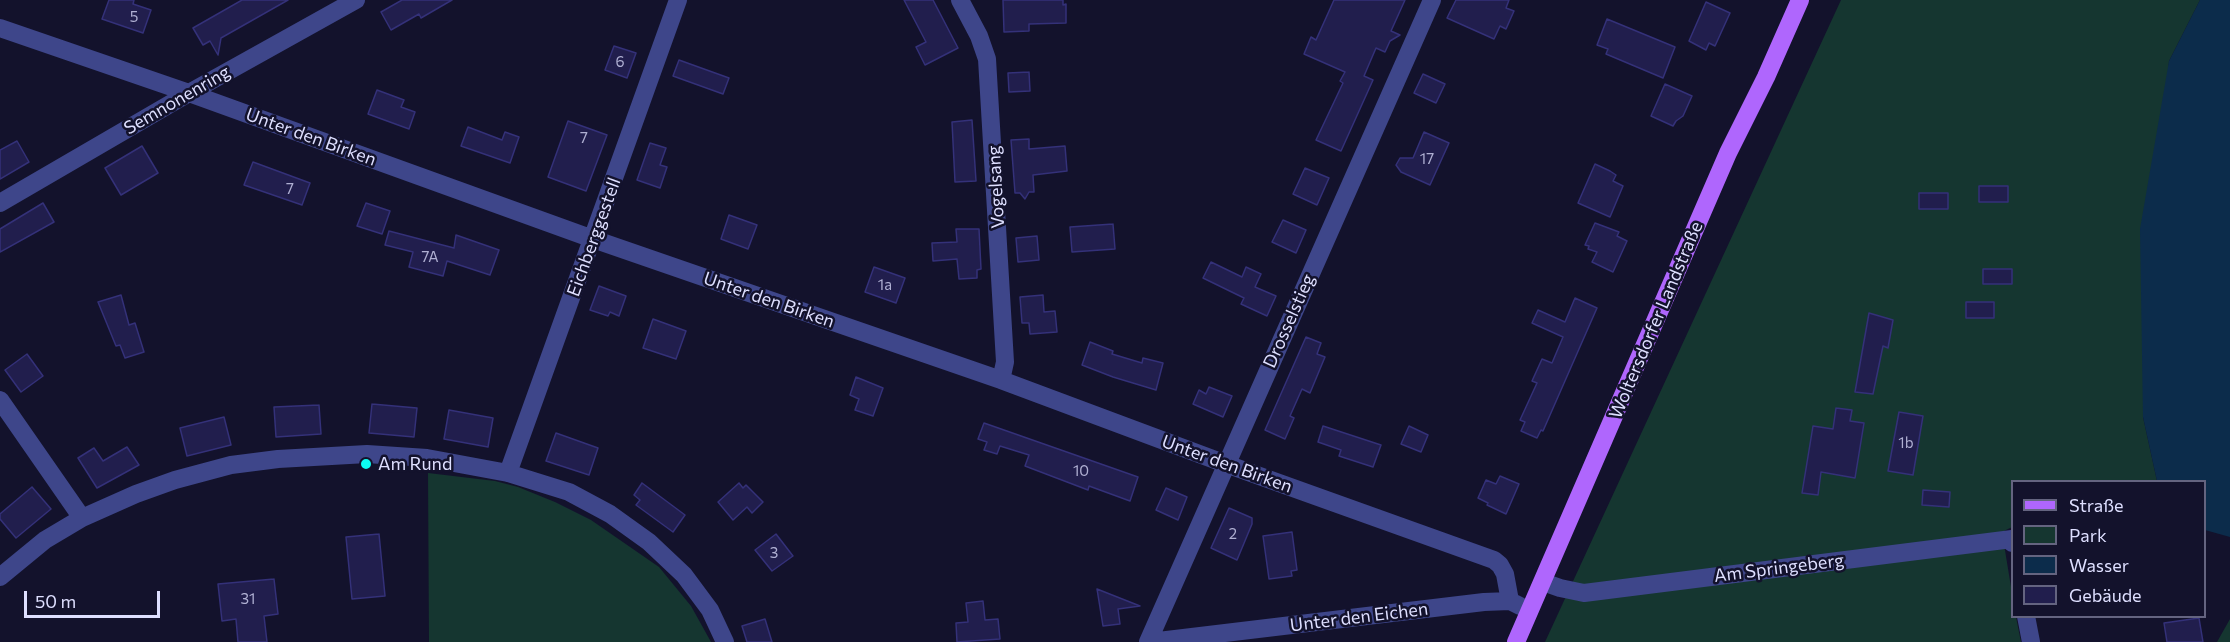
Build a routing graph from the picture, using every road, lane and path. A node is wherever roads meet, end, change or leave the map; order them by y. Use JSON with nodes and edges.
{"nodes":[{"id":1,"x":356,"y":0,"type":"edge"},
{"id":2,"x":678,"y":0,"type":"edge"},
{"id":3,"x":960,"y":0,"type":"edge"},
{"id":4,"x":1432,"y":0,"type":"edge"},
{"id":5,"x":1800,"y":0,"type":"edge"},
{"id":6,"x":0,"y":28,"type":"edge"},
{"id":7,"x":189,"y":93,"type":"junction"},
{"id":8,"x":0,"y":203,"type":"edge"},
{"id":9,"x":593,"y":239,"type":"junction"},
{"id":10,"x":1000,"y":380,"type":"junction"},
{"id":11,"x":0,"y":400,"type":"edge"},
{"id":12,"x":1226,"y":464,"type":"junction"},
{"id":13,"x":508,"y":473,"type":"junction"},
{"id":14,"x":82,"y":518,"type":"junction"},
{"id":15,"x":2011,"y":539,"type":"edge"},
{"id":16,"x":0,"y":577,"type":"edge"},
{"id":17,"x":1543,"y":582,"type":"junction"},
{"id":18,"x":1510,"y":601,"type":"junction"},
{"id":19,"x":1530,"y":610,"type":"junction"},
{"id":20,"x":2026,"y":618,"type":"edge"},
{"id":21,"x":725,"y":642,"type":"edge"},
{"id":22,"x":1149,"y":642,"type":"edge"},
{"id":23,"x":1516,"y":642,"type":"edge"},
{"id":24,"x":2031,"y":642,"type":"edge"}],
"edges":[{"from":1,"to":7,"type":"street","name":"Semnonenring"},
{"from":2,"to":9,"type":"street","name":"Eichberggestell"},
{"from":3,"to":10,"type":"street","name":"Vogelsang"},
{"from":4,"to":12,"type":"street","name":"Drosselstieg"},
{"from":5,"to":17,"type":"main road","name":"Woltersdorfer Landstraße"},
{"from":6,"to":7,"type":"street","name":"Unter den Birken"},
{"from":7,"to":8,"type":"street","name":"Semnonenring"},
{"from":7,"to":9,"type":"street","name":"Unter den Birken"},
{"from":9,"to":10,"type":"street","name":"Unter den Birken"},
{"from":9,"to":13,"type":"street","name":"Eichberggestell"},
{"from":10,"to":12,"type":"street","name":"Unter den Birken"},
{"from":11,"to":14,"type":"street"},
{"from":12,"to":18,"type":"street","name":"Unter den Birken"},
{"from":12,"to":22,"type":"street","name":"Drosselstieg"},
{"from":13,"to":14,"type":"street"},
{"from":13,"to":21,"type":"street"},
{"from":14,"to":16,"type":"street"},
{"from":15,"to":17,"type":"street","name":"Am Springeberg"},
{"from":17,"to":19,"type":"main road","name":"Woltersdorfer Landstraße"},
{"from":18,"to":19,"type":"street","name":"Unter den Eichen"},
{"from":18,"to":22,"type":"street","name":"Unter den Eichen"},
{"from":19,"to":23,"type":"main road","name":"Woltersdorfer Landstraße"},
{"from":20,"to":24,"type":"street"}]}
